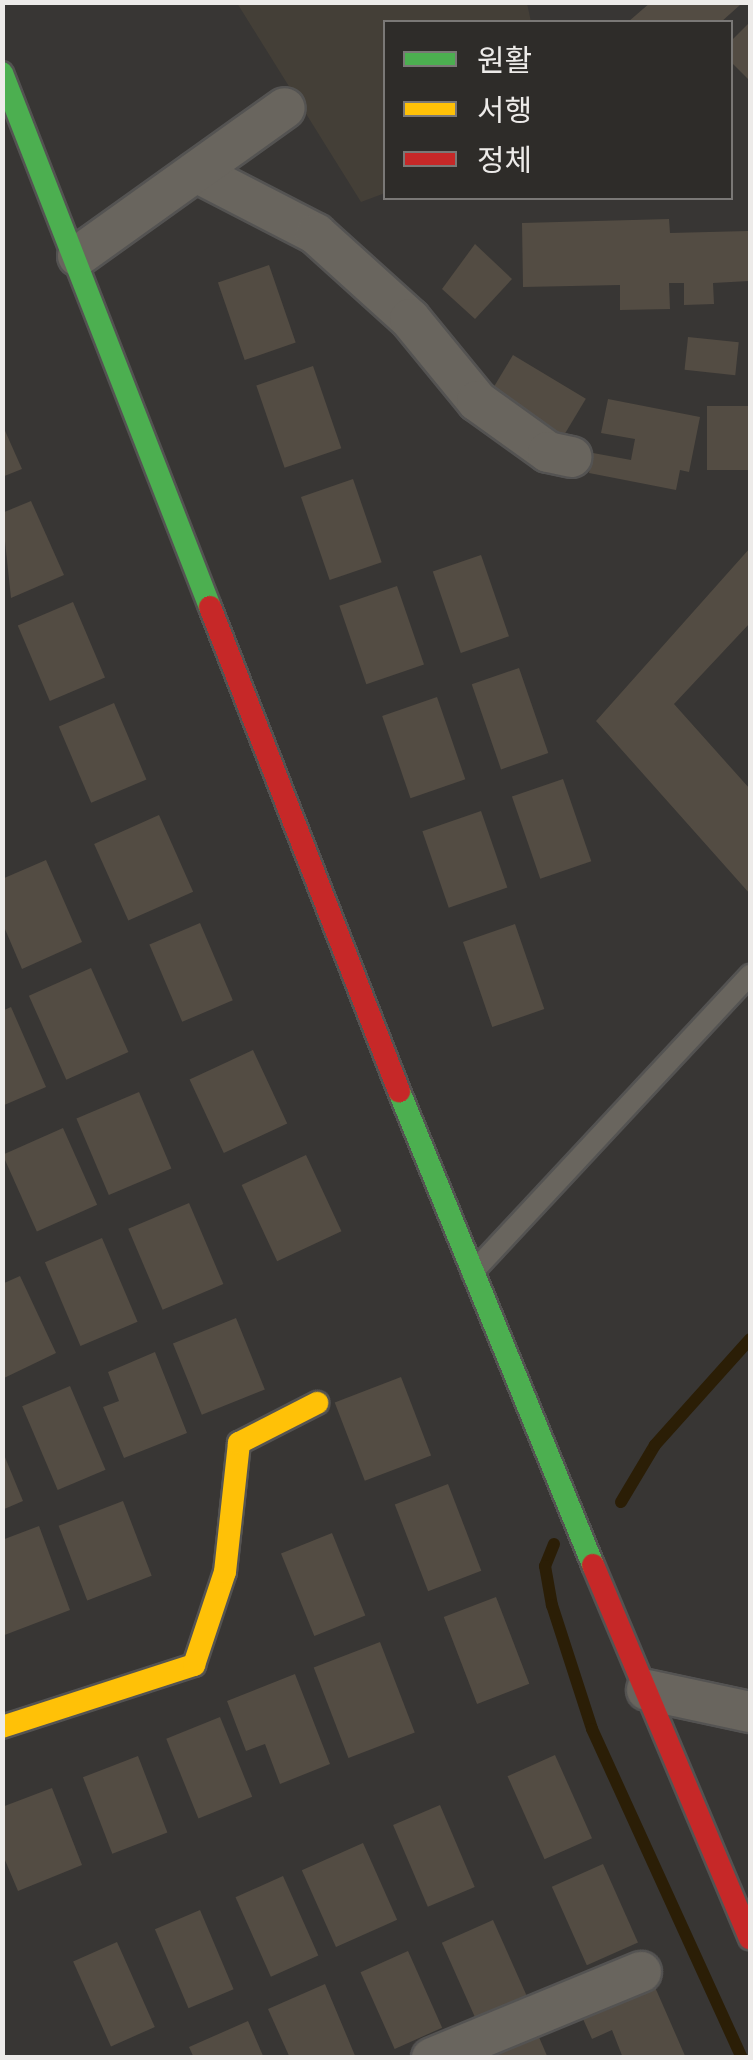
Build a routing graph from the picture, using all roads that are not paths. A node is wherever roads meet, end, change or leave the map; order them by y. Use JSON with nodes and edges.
{"nodes":[{"id":1,"x":2,"y":73,"type":"edge"},
{"id":2,"x":286,"y":108,"type":"dead end"},
{"id":3,"x":196,"y":172,"type":"junction"},
{"id":4,"x":78,"y":256,"type":"junction"},
{"id":5,"x":571,"y":458,"type":"dead end"},
{"id":6,"x":750,"y":976,"type":"edge"},
{"id":7,"x":471,"y":1275,"type":"junction"},
{"id":8,"x":317,"y":1403,"type":"dead end"},
{"id":9,"x":646,"y":1690,"type":"junction"},
{"id":10,"x":750,"y":1712,"type":"edge"},
{"id":11,"x":2,"y":1726,"type":"edge"},
{"id":12,"x":750,"y":1938,"type":"edge"},
{"id":13,"x":641,"y":1972,"type":"dead end"},
{"id":14,"x":432,"y":2058,"type":"edge"}],
"edges":[{"from":1,"to":4,"type":"street"},
{"from":2,"to":3,"type":"street"},
{"from":3,"to":4,"type":"street"},
{"from":3,"to":5,"type":"street"},
{"from":4,"to":7,"type":"street"},
{"from":6,"to":7,"type":"lane"},
{"from":7,"to":9,"type":"street"},
{"from":8,"to":11,"type":"street"},
{"from":9,"to":10,"type":"street"},
{"from":9,"to":12,"type":"street"},
{"from":13,"to":14,"type":"street"}]}
